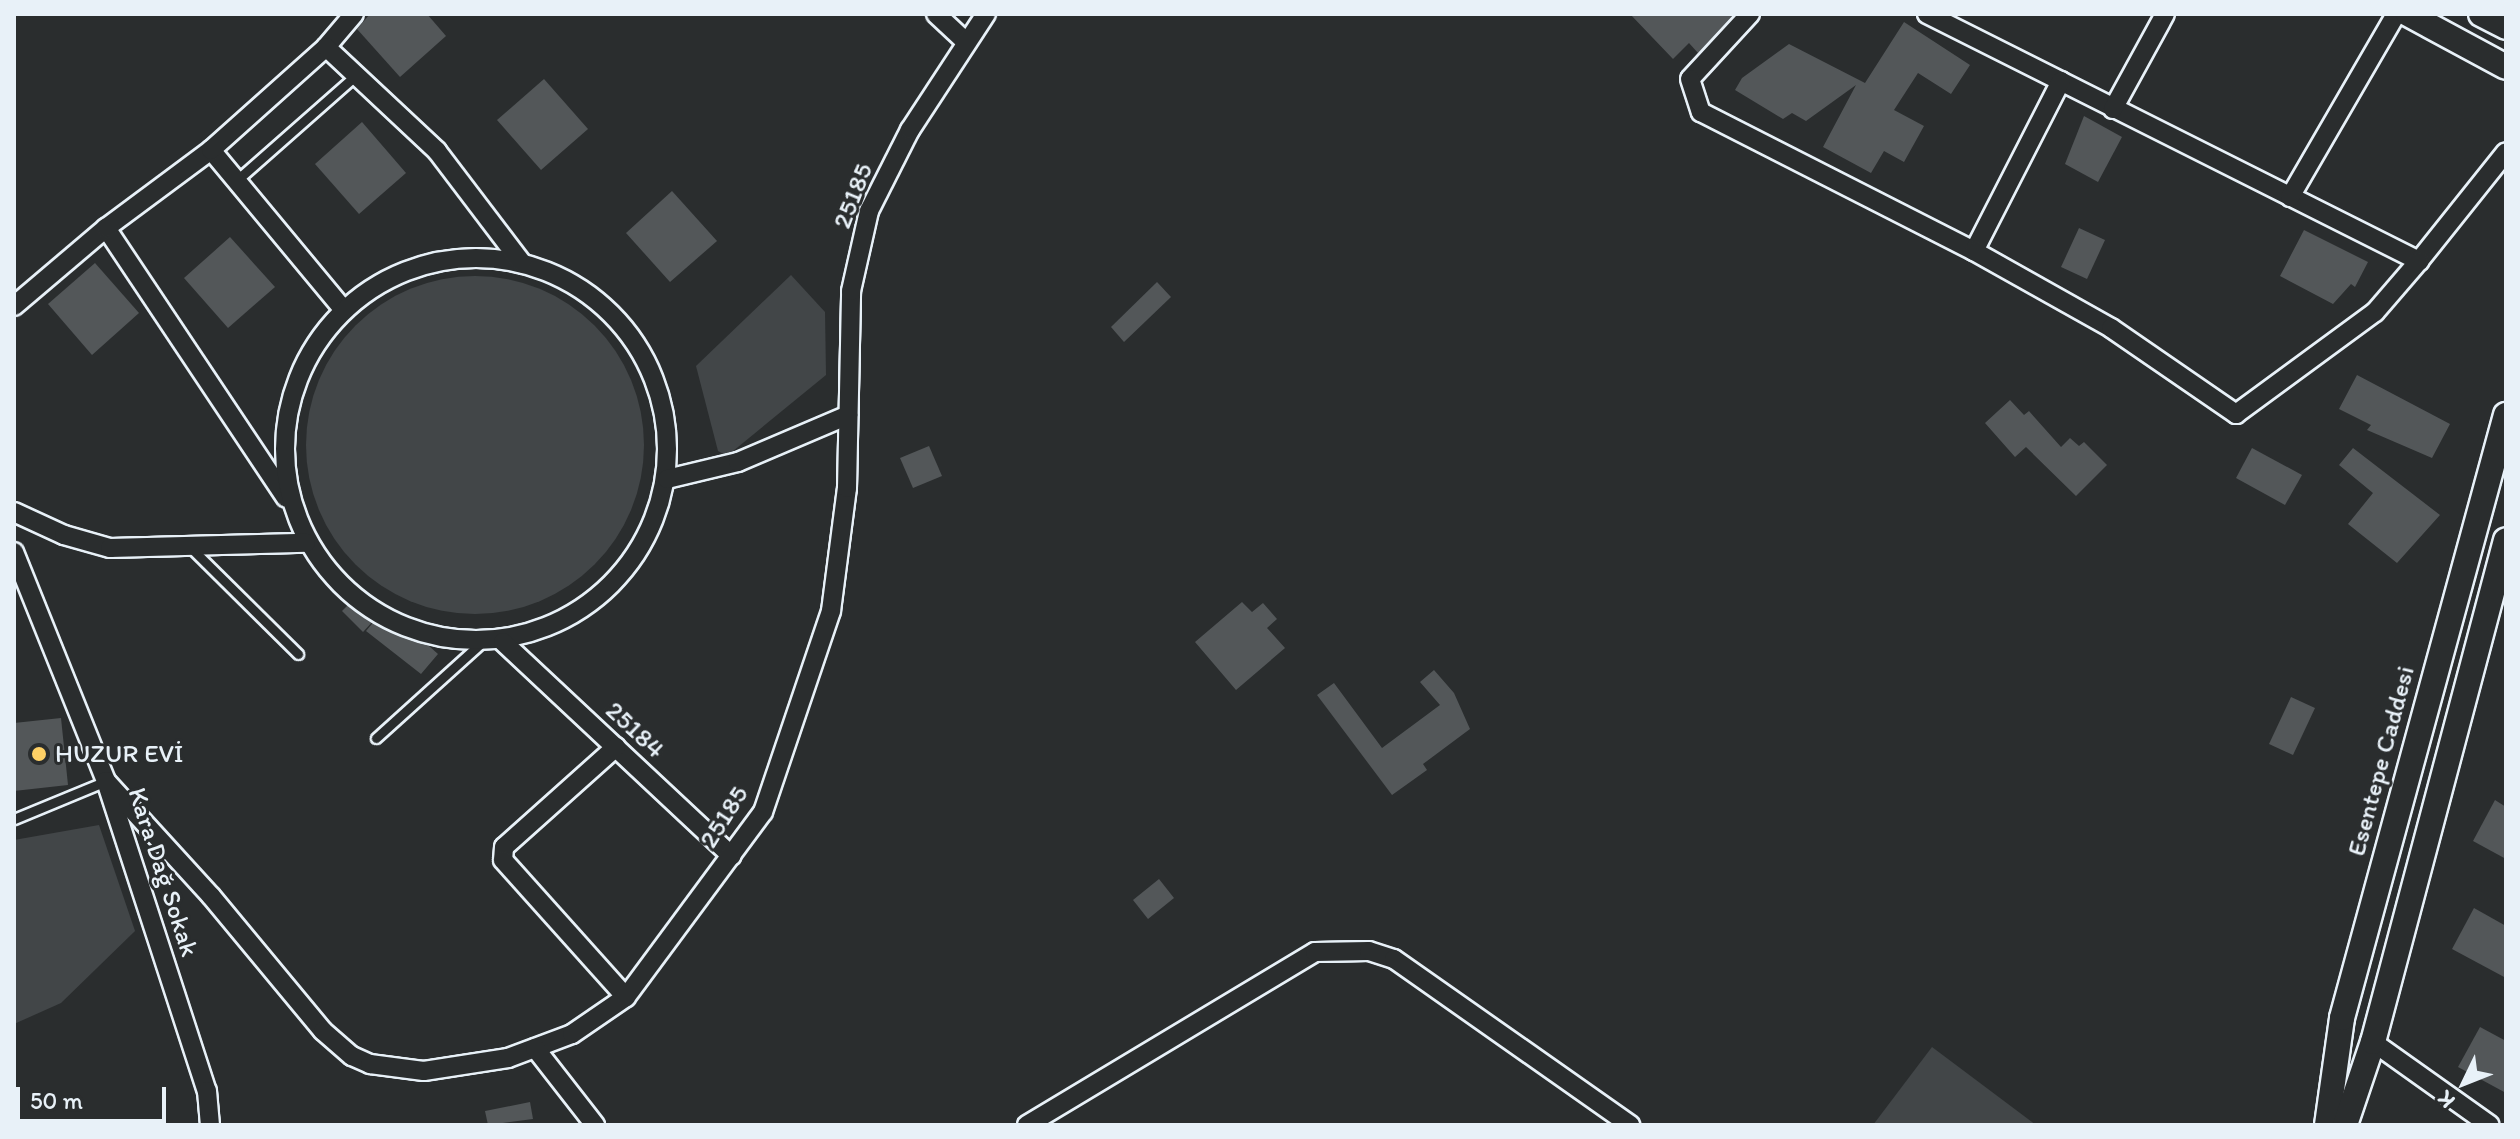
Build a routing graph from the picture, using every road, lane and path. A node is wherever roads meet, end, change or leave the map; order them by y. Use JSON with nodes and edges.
{"nodes":[{"id":1,"x":354,"y":14,"type":"edge"},
{"id":2,"x":936,"y":14,"type":"edge"},
{"id":3,"x":986,"y":14,"type":"edge"},
{"id":4,"x":1750,"y":14,"type":"edge"},
{"id":5,"x":1927,"y":14,"type":"edge"},
{"id":6,"x":2165,"y":14,"type":"edge"},
{"id":7,"x":2396,"y":14,"type":"edge"},
{"id":8,"x":2408,"y":14,"type":"edge"},
{"id":9,"x":2481,"y":14,"type":"edge"},
{"id":10,"x":2506,"y":27,"type":"edge"},
{"id":11,"x":966,"y":42,"type":"junction"},
{"id":12,"x":326,"y":47,"type":"junction"},
{"id":13,"x":2506,"y":67,"type":"edge"},
{"id":14,"x":356,"y":75,"type":"junction"},
{"id":15,"x":2061,"y":81,"type":"junction"},
{"id":16,"x":2113,"y":109,"type":"junction"},
{"id":17,"x":211,"y":150,"type":"junction"},
{"id":18,"x":2506,"y":152,"type":"edge"},
{"id":19,"x":237,"y":180,"type":"junction"},
{"id":20,"x":2290,"y":197,"type":"junction"},
{"id":21,"x":106,"y":228,"type":"junction"},
{"id":22,"x":1974,"y":251,"type":"junction"},
{"id":23,"x":2419,"y":261,"type":"junction"},
{"id":24,"x":522,"y":263,"type":"junction"},
{"id":25,"x":14,"y":306,"type":"edge"},
{"id":26,"x":343,"y":309,"type":"junction"},
{"id":27,"x":848,"y":415,"type":"junction"},
{"id":28,"x":2506,"y":415,"type":"edge"},
{"id":29,"x":667,"y":479,"type":"junction"},
{"id":30,"x":290,"y":504,"type":"junction"},
{"id":31,"x":14,"y":512,"type":"edge"},
{"id":32,"x":2506,"y":540,"type":"edge"},
{"id":33,"x":306,"y":543,"type":"junction"},
{"id":34,"x":188,"y":545,"type":"junction"},
{"id":35,"x":14,"y":552,"type":"edge"},
{"id":36,"x":503,"y":642,"type":"junction"},
{"id":37,"x":480,"y":644,"type":"junction"},
{"id":38,"x":298,"y":654,"type":"dead end"},
{"id":39,"x":376,"y":738,"type":"dead end"},
{"id":40,"x":616,"y":747,"type":"junction"},
{"id":41,"x":106,"y":781,"type":"junction"},
{"id":42,"x":14,"y":819,"type":"edge"},
{"id":43,"x":732,"y":856,"type":"junction"},
{"id":44,"x":626,"y":997,"type":"junction"},
{"id":45,"x":2373,"y":1042,"type":"junction"},
{"id":46,"x":535,"y":1048,"type":"junction"},
{"id":47,"x":210,"y":1125,"type":"edge"},
{"id":48,"x":595,"y":1125,"type":"edge"},
{"id":49,"x":1027,"y":1125,"type":"edge"},
{"id":50,"x":1630,"y":1125,"type":"edge"},
{"id":51,"x":2327,"y":1125,"type":"edge"},
{"id":52,"x":2345,"y":1125,"type":"edge"},
{"id":53,"x":2490,"y":1125,"type":"edge"}],
"edges":[{"from":1,"to":12,"type":"street"},
{"from":2,"to":11,"type":"street"},
{"from":3,"to":11,"type":"street","name":"25185"},
{"from":4,"to":22,"type":"street"},
{"from":5,"to":15,"type":"street"},
{"from":6,"to":16,"type":"street"},
{"from":7,"to":20,"type":"street"},
{"from":8,"to":13,"type":"main road"},
{"from":9,"to":10,"type":"main road"},
{"from":11,"to":27,"type":"street","name":"25185"},
{"from":12,"to":14,"type":"street"},
{"from":12,"to":17,"type":"street"},
{"from":14,"to":19,"type":"lane"},
{"from":14,"to":24,"type":"street"},
{"from":15,"to":16,"type":"street"},
{"from":15,"to":22,"type":"street"},
{"from":16,"to":20,"type":"street"},
{"from":17,"to":19,"type":"street"},
{"from":17,"to":21,"type":"street"},
{"from":18,"to":23,"type":"street"},
{"from":19,"to":26,"type":"street"},
{"from":20,"to":23,"type":"street"},
{"from":21,"to":25,"type":"street"},
{"from":21,"to":30,"type":"street"},
{"from":22,"to":23,"type":"street"},
{"from":24,"to":26,"type":"street"},
{"from":24,"to":29,"type":"street"},
{"from":26,"to":30,"type":"street"},
{"from":27,"to":29,"type":"street"},
{"from":27,"to":43,"type":"street","name":"25185"},
{"from":28,"to":51,"type":"main road","name":"Esentepe Caddesi"},
{"from":29,"to":36,"type":"street"},
{"from":30,"to":33,"type":"street"},
{"from":31,"to":34,"type":"street"},
{"from":32,"to":45,"type":"main road"},
{"from":33,"to":34,"type":"street"},
{"from":33,"to":37,"type":"street"},
{"from":34,"to":38,"type":"lane"},
{"from":35,"to":41,"type":"street","name":"Kara Dağ Sokak"},
{"from":36,"to":37,"type":"street"},
{"from":36,"to":40,"type":"street","name":"25184"},
{"from":37,"to":39,"type":"lane"},
{"from":40,"to":43,"type":"street","name":"25184"},
{"from":40,"to":44,"type":"street"},
{"from":41,"to":42,"type":"lane"},
{"from":41,"to":46,"type":"street","name":"25185"},
{"from":41,"to":47,"type":"street","name":"Kara Dağ Sokak"},
{"from":43,"to":44,"type":"street","name":"25185"},
{"from":44,"to":46,"type":"street","name":"25185"},
{"from":45,"to":52,"type":"main road"},
{"from":45,"to":53,"type":"street"},
{"from":46,"to":48,"type":"street"},
{"from":49,"to":50,"type":"street"}]}
